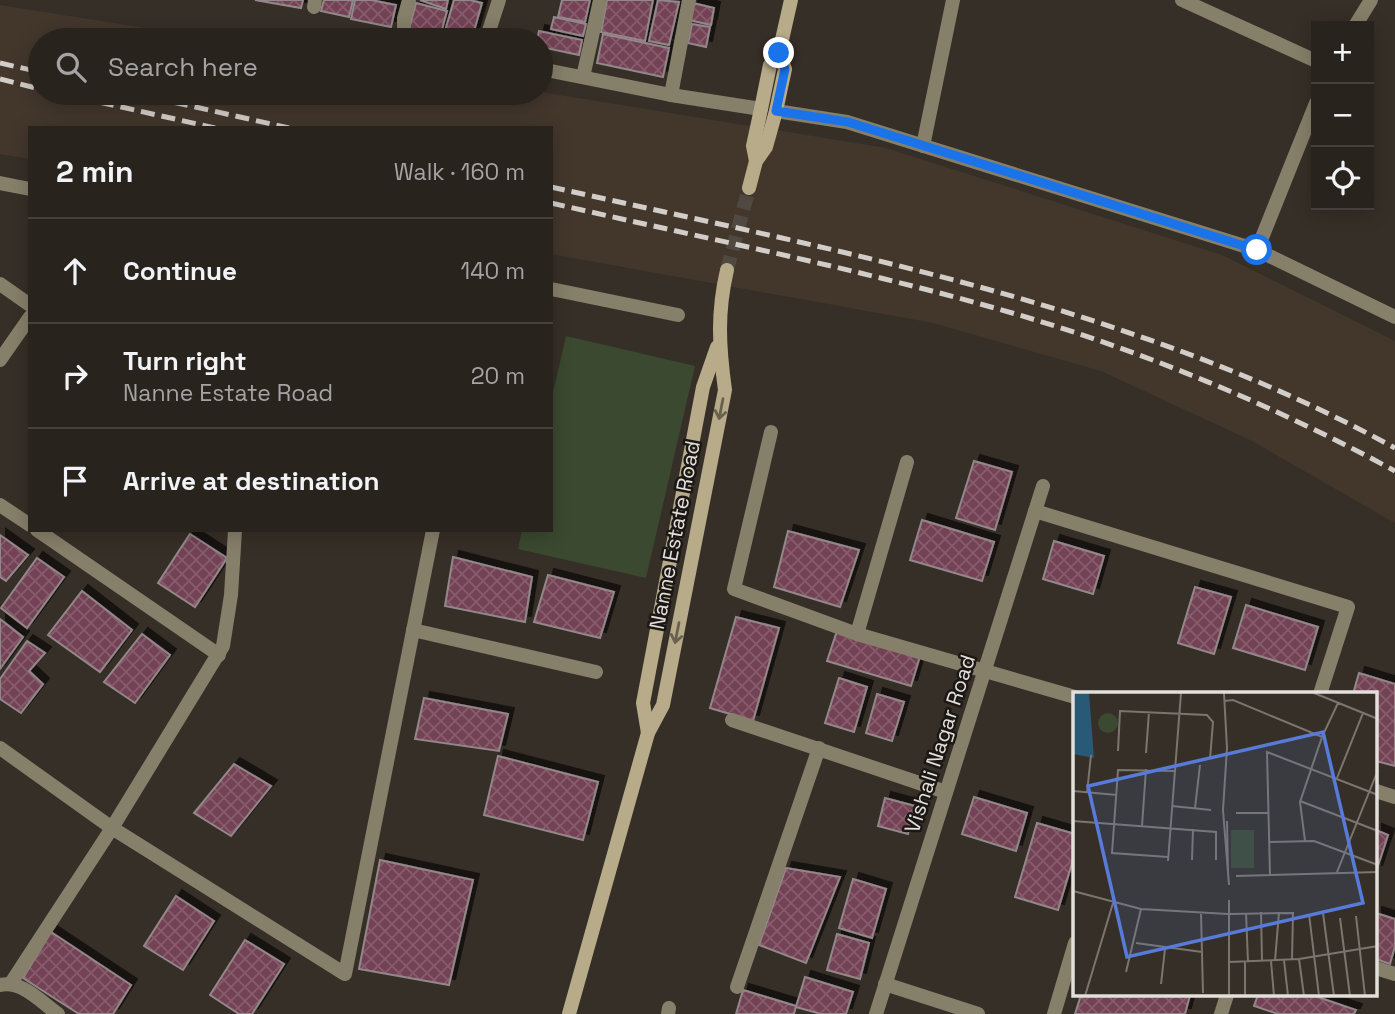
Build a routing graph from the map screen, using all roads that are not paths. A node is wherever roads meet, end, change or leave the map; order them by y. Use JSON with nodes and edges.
{"nodes":[{"id":1,"x":409,"y":0,"type":"edge"},
{"id":2,"x":499,"y":0,"type":"edge"},
{"id":3,"x":600,"y":0,"type":"edge"},
{"id":4,"x":689,"y":0,"type":"edge"},
{"id":5,"x":792,"y":0,"type":"edge"},
{"id":6,"x":953,"y":0,"type":"edge"},
{"id":7,"x":1182,"y":0,"type":"edge"},
{"id":8,"x":1371,"y":0,"type":"edge"},
{"id":9,"x":1358,"y":21,"type":"edge"},
{"id":10,"x":405,"y":28,"type":"edge"},
{"id":11,"x":490,"y":28,"type":"edge"},
{"id":12,"x":1311,"y":59,"type":"edge"},
{"id":13,"x":553,"y":71,"type":"edge"},
{"id":14,"x":583,"y":77,"type":"junction"},
{"id":15,"x":671,"y":95,"type":"junction"},
{"id":16,"x":768,"y":110,"type":"junction"},
{"id":17,"x":1311,"y":115,"type":"edge"},
{"id":18,"x":923,"y":146,"type":"junction"},
{"id":19,"x":0,"y":183,"type":"edge"},
{"id":20,"x":749,"y":188,"type":"tunnel mouth"},
{"id":21,"x":28,"y":189,"type":"edge"},
{"id":22,"x":1257,"y":250,"type":"junction"},
{"id":23,"x":727,"y":270,"type":"tunnel mouth"},
{"id":24,"x":0,"y":284,"type":"edge"},
{"id":25,"x":553,"y":289,"type":"edge"},
{"id":26,"x":28,"y":303,"type":"edge"},
{"id":27,"x":678,"y":315,"type":"dead end"},
{"id":28,"x":1395,"y":317,"type":"edge"},
{"id":29,"x":28,"y":320,"type":"edge"},
{"id":30,"x":719,"y":342,"type":"junction"},
{"id":31,"x":0,"y":360,"type":"edge"},
{"id":32,"x":771,"y":432,"type":"dead end"},
{"id":33,"x":907,"y":462,"type":"dead end"},
{"id":34,"x":1043,"y":486,"type":"dead end"},
{"id":35,"x":0,"y":505,"type":"edge"},
{"id":36,"x":1035,"y":511,"type":"junction"},
{"id":37,"x":28,"y":524,"type":"edge"},
{"id":38,"x":40,"y":532,"type":"edge"},
{"id":39,"x":235,"y":532,"type":"edge"},
{"id":40,"x":433,"y":532,"type":"edge"},
{"id":41,"x":413,"y":629,"type":"junction"},
{"id":42,"x":856,"y":634,"type":"junction"},
{"id":43,"x":219,"y":655,"type":"junction"},
{"id":44,"x":985,"y":671,"type":"junction"},
{"id":45,"x":596,"y":672,"type":"dead end"},
{"id":46,"x":1321,"y":692,"type":"edge"},
{"id":47,"x":1073,"y":696,"type":"edge"},
{"id":48,"x":732,"y":720,"type":"dead end"},
{"id":49,"x":648,"y":733,"type":"junction"},
{"id":50,"x":0,"y":748,"type":"edge"},
{"id":51,"x":819,"y":748,"type":"junction"},
{"id":52,"x":946,"y":792,"type":"junction"},
{"id":53,"x":1378,"y":792,"type":"edge"},
{"id":54,"x":1395,"y":797,"type":"edge"},
{"id":55,"x":112,"y":828,"type":"junction"},
{"id":56,"x":1073,"y":950,"type":"edge"},
{"id":57,"x":1378,"y":969,"type":"edge"},
{"id":58,"x":1395,"y":974,"type":"edge"},
{"id":59,"x":6,"y":984,"type":"edge"},
{"id":60,"x":886,"y":984,"type":"junction"},
{"id":61,"x":737,"y":987,"type":"dead end"},
{"id":62,"x":1227,"y":996,"type":"edge"},
{"id":63,"x":58,"y":1014,"type":"edge"},
{"id":64,"x":569,"y":1014,"type":"edge"},
{"id":65,"x":876,"y":1014,"type":"edge"},
{"id":66,"x":978,"y":1014,"type":"edge"},
{"id":67,"x":1054,"y":1014,"type":"edge"},
{"id":68,"x":1221,"y":1014,"type":"edge"}],
"edges":[{"from":1,"to":10,"type":"street"},
{"from":2,"to":11,"type":"street"},
{"from":3,"to":14,"type":"street"},
{"from":4,"to":15,"type":"street"},
{"from":5,"to":16,"type":"street"},
{"from":6,"to":18,"type":"street"},
{"from":7,"to":12,"type":"street"},
{"from":8,"to":9,"type":"street"},
{"from":13,"to":14,"type":"street"},
{"from":14,"to":15,"type":"street"},
{"from":15,"to":16,"type":"street"},
{"from":16,"to":18,"type":"street"},
{"from":16,"to":20,"type":"street"},
{"from":17,"to":22,"type":"street"},
{"from":18,"to":22,"type":"street"},
{"from":19,"to":21,"type":"street"},
{"from":22,"to":28,"type":"street"},
{"from":23,"to":30,"type":"street","name":"Nanne Estate Road"},
{"from":24,"to":26,"type":"street"},
{"from":25,"to":27,"type":"street"},
{"from":29,"to":31,"type":"street"},
{"from":30,"to":49,"type":"street","name":"Nanne Estate Road"},
{"from":30,"to":49,"type":"street","name":"Nanne Estate Road","one_way":true},
{"from":32,"to":42,"type":"street"},
{"from":33,"to":42,"type":"street"},
{"from":34,"to":36,"type":"street","name":"Vishali Nagar Road"},
{"from":35,"to":37,"type":"street"},
{"from":36,"to":44,"type":"street","name":"Vishali Nagar Road"},
{"from":36,"to":46,"type":"street"},
{"from":38,"to":43,"type":"street"},
{"from":39,"to":43,"type":"street"},
{"from":40,"to":41,"type":"street"},
{"from":41,"to":45,"type":"street"},
{"from":41,"to":55,"type":"street"},
{"from":42,"to":44,"type":"street"},
{"from":43,"to":55,"type":"street"},
{"from":44,"to":47,"type":"street"},
{"from":44,"to":52,"type":"street","name":"Vishali Nagar Road"},
{"from":48,"to":51,"type":"street"},
{"from":49,"to":64,"type":"street","name":"Nanne Estate Road"},
{"from":50,"to":55,"type":"street"},
{"from":51,"to":52,"type":"street"},
{"from":51,"to":61,"type":"street"},
{"from":52,"to":60,"type":"street","name":"Vishali Nagar Road"},
{"from":53,"to":54,"type":"street"},
{"from":55,"to":59,"type":"street"},
{"from":56,"to":67,"type":"street"},
{"from":57,"to":58,"type":"street"},
{"from":59,"to":63,"type":"street"},
{"from":60,"to":65,"type":"street","name":"Vishali Nagar Road"},
{"from":60,"to":66,"type":"street"},
{"from":62,"to":68,"type":"street"}]}
